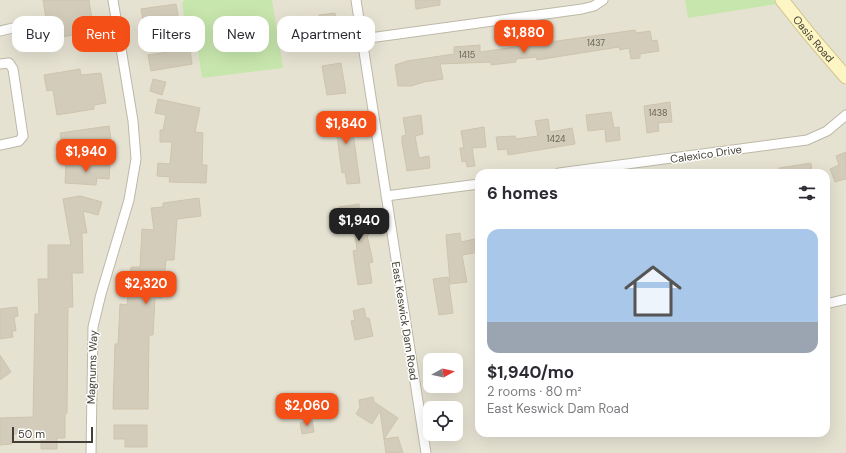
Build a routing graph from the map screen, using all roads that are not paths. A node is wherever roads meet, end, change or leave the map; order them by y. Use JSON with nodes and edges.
{"nodes":[{"id":1,"x":113,"y":0,"type":"edge"},
{"id":2,"x":356,"y":0,"type":"edge"},
{"id":3,"x":603,"y":0,"type":"edge"},
{"id":4,"x":782,"y":0,"type":"edge"},
{"id":5,"x":358,"y":16,"type":"edge"},
{"id":6,"x":12,"y":28,"type":"edge"},
{"id":7,"x":0,"y":31,"type":"edge"},
{"id":8,"x":375,"y":37,"type":"edge"},
{"id":9,"x":364,"y":52,"type":"edge"},
{"id":10,"x":0,"y":64,"type":"edge"},
{"id":11,"x":846,"y":77,"type":"edge"},
{"id":12,"x":846,"y":114,"type":"edge"},
{"id":13,"x":0,"y":144,"type":"edge"},
{"id":14,"x":589,"y":169,"type":"edge"},
{"id":15,"x":475,"y":185,"type":"edge"},
{"id":16,"x":386,"y":196,"type":"junction"},
{"id":17,"x":846,"y":300,"type":"edge"},
{"id":18,"x":830,"y":303,"type":"edge"},
{"id":19,"x":91,"y":453,"type":"edge"},
{"id":20,"x":426,"y":453,"type":"edge"}],
"edges":[{"from":1,"to":19,"type":"street","name":"Magnums Way"},
{"from":2,"to":5,"type":"street","name":"East Keswick Dam Road"},
{"from":3,"to":8,"type":"street"},
{"from":4,"to":11,"type":"main road","name":"Oasis Road"},
{"from":6,"to":7,"type":"street"},
{"from":9,"to":16,"type":"street","name":"East Keswick Dam Road"},
{"from":10,"to":13,"type":"street"},
{"from":12,"to":14,"type":"street","name":"Calexico Drive"},
{"from":15,"to":16,"type":"street"},
{"from":16,"to":20,"type":"street","name":"East Keswick Dam Road"},
{"from":17,"to":18,"type":"street"}]}
